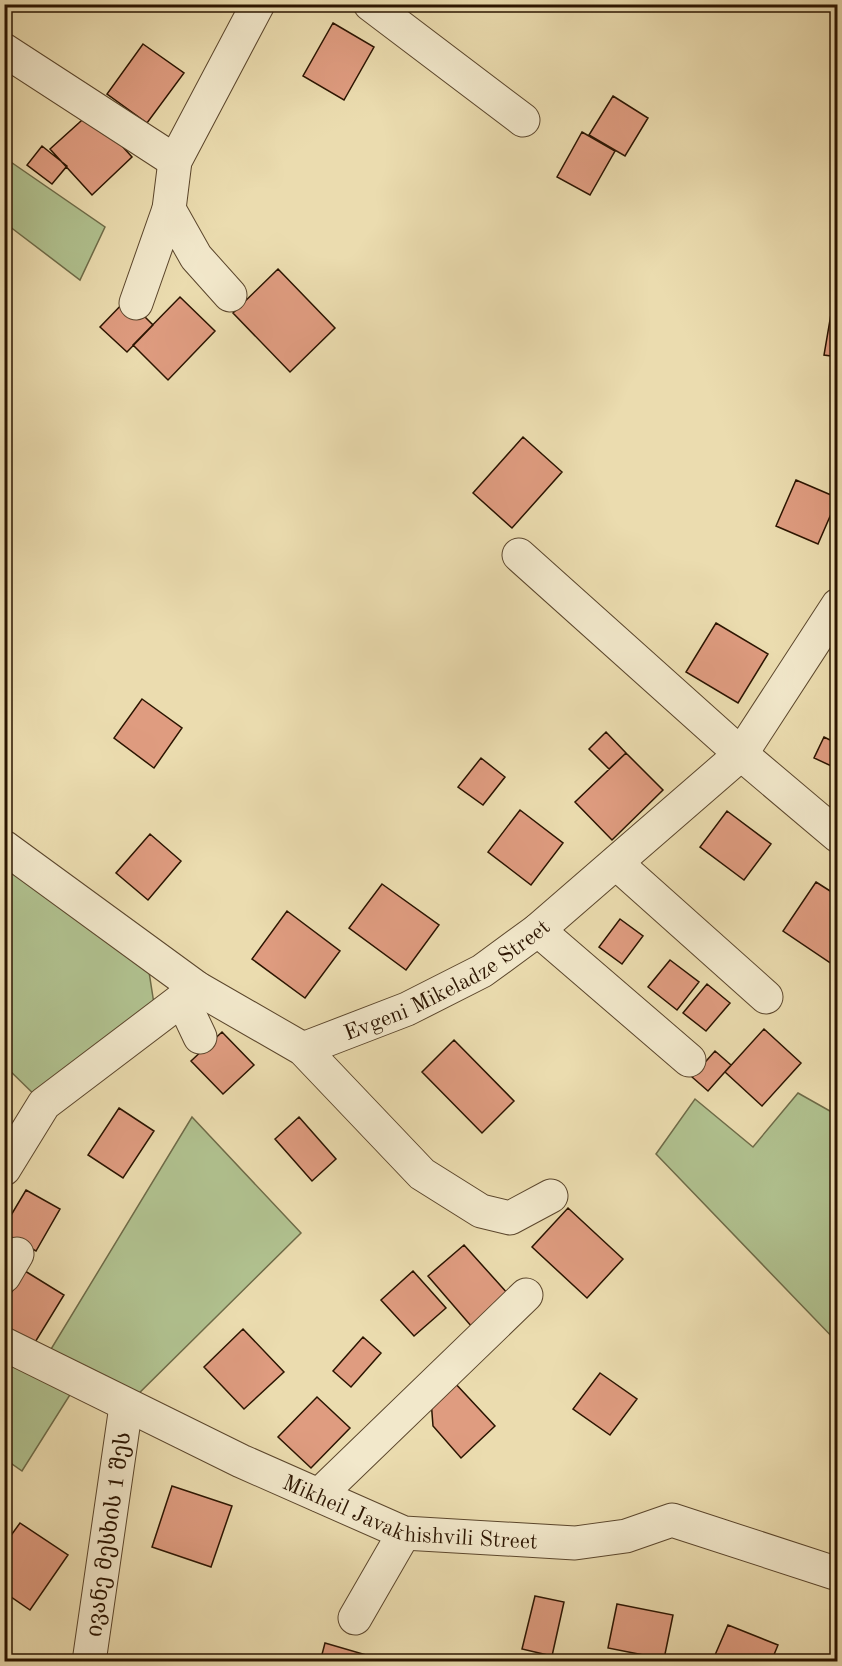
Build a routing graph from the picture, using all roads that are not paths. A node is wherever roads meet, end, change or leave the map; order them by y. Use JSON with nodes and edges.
{"nodes":[{"id":1,"x":258,"y":4,"type":"edge"},
{"id":2,"x":370,"y":4,"type":"edge"},
{"id":3,"x":4,"y":50,"type":"edge"},
{"id":4,"x":523,"y":120,"type":"dead end"},
{"id":5,"x":175,"y":161,"type":"junction"},
{"id":6,"x":169,"y":209,"type":"junction"},
{"id":7,"x":230,"y":295,"type":"dead end"},
{"id":8,"x":136,"y":303,"type":"dead end"},
{"id":9,"x":519,"y":555,"type":"dead end"},
{"id":10,"x":837,"y":605,"type":"edge"},
{"id":11,"x":741,"y":754,"type":"junction"},
{"id":12,"x":837,"y":836,"type":"edge"},
{"id":13,"x":4,"y":847,"type":"edge"},
{"id":14,"x":616,"y":863,"type":"junction"},
{"id":15,"x":538,"y":930,"type":"junction"},
{"id":16,"x":190,"y":994,"type":"junction"},
{"id":17,"x":766,"y":996,"type":"dead end"},
{"id":18,"x":200,"y":1037,"type":"dead end"},
{"id":19,"x":303,"y":1049,"type":"junction"},
{"id":20,"x":689,"y":1060,"type":"dead end"},
{"id":21,"x":4,"y":1170,"type":"edge"},
{"id":22,"x":551,"y":1196,"type":"dead end"},
{"id":23,"x":526,"y":1295,"type":"dead end"},
{"id":24,"x":4,"y":1344,"type":"edge"},
{"id":25,"x":126,"y":1406,"type":"junction"},
{"id":26,"x":318,"y":1496,"type":"junction"},
{"id":27,"x":404,"y":1533,"type":"junction"},
{"id":28,"x":837,"y":1574,"type":"edge"},
{"id":29,"x":355,"y":1618,"type":"dead end"},
{"id":30,"x":89,"y":1662,"type":"edge"}],
"edges":[{"from":1,"to":5,"type":"street"},
{"from":2,"to":4,"type":"street"},
{"from":3,"to":5,"type":"street"},
{"from":5,"to":6,"type":"street"},
{"from":6,"to":7,"type":"street"},
{"from":6,"to":8,"type":"street"},
{"from":9,"to":11,"type":"street"},
{"from":10,"to":11,"type":"street","name":"Evgeni Mikeladze Street"},
{"from":11,"to":12,"type":"street"},
{"from":11,"to":14,"type":"street","name":"Evgeni Mikeladze Street"},
{"from":13,"to":16,"type":"street"},
{"from":14,"to":15,"type":"street","name":"Evgeni Mikeladze Street"},
{"from":14,"to":17,"type":"street"},
{"from":15,"to":19,"type":"street","name":"Evgeni Mikeladze Street"},
{"from":15,"to":20,"type":"street"},
{"from":16,"to":18,"type":"street"},
{"from":16,"to":19,"type":"street"},
{"from":16,"to":21,"type":"street"},
{"from":19,"to":22,"type":"street"},
{"from":23,"to":26,"type":"street"},
{"from":24,"to":25,"type":"street","name":"Mikheil Javakhishvili Street"},
{"from":25,"to":26,"type":"street","name":"Mikheil Javakhishvili Street"},
{"from":25,"to":30,"type":"street","name":"ივანე მესხის 1 შეს"},
{"from":26,"to":27,"type":"street","name":"Mikheil Javakhishvili Street"},
{"from":27,"to":28,"type":"street","name":"Mikheil Javakhishvili Street"},
{"from":27,"to":29,"type":"street"}]}
